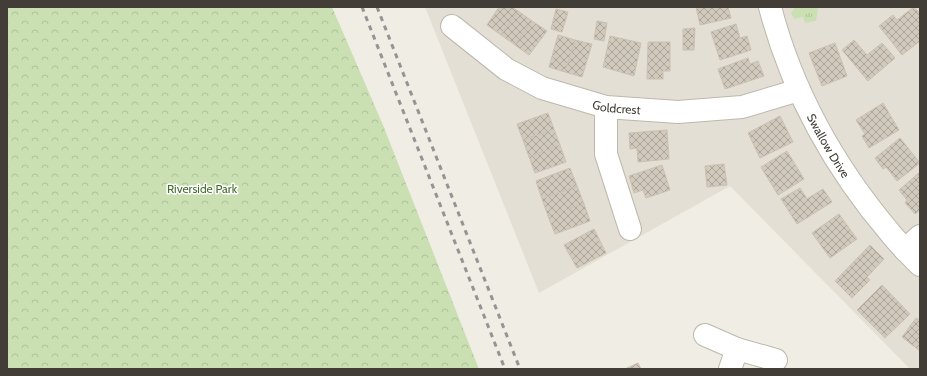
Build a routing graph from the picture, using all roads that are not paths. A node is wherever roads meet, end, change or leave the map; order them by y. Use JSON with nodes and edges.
{"nodes":[{"id":1,"x":770,"y":7,"type":"edge"},
{"id":2,"x":452,"y":26,"type":"dead end"},
{"id":3,"x":799,"y":90,"type":"junction"},
{"id":4,"x":606,"y":106,"type":"junction"},
{"id":5,"x":630,"y":229,"type":"dead end"},
{"id":6,"x":913,"y":243,"type":"edge"},
{"id":7,"x":920,"y":266,"type":"edge"},
{"id":8,"x":705,"y":335,"type":"dead end"},
{"id":9,"x":737,"y":349,"type":"junction"},
{"id":10,"x":776,"y":360,"type":"dead end"},
{"id":11,"x":730,"y":369,"type":"edge"}],
"edges":[{"from":1,"to":3,"type":"street","name":"Swallow Drive"},
{"from":2,"to":4,"type":"street","name":"Goldcrest"},
{"from":3,"to":4,"type":"street","name":"Goldcrest"},
{"from":3,"to":6,"type":"street","name":"Swallow Drive"},
{"from":4,"to":5,"type":"street"},
{"from":6,"to":7,"type":"street","name":"Swallow Drive"},
{"from":8,"to":9,"type":"street"},
{"from":9,"to":10,"type":"street"},
{"from":9,"to":11,"type":"street"}]}
